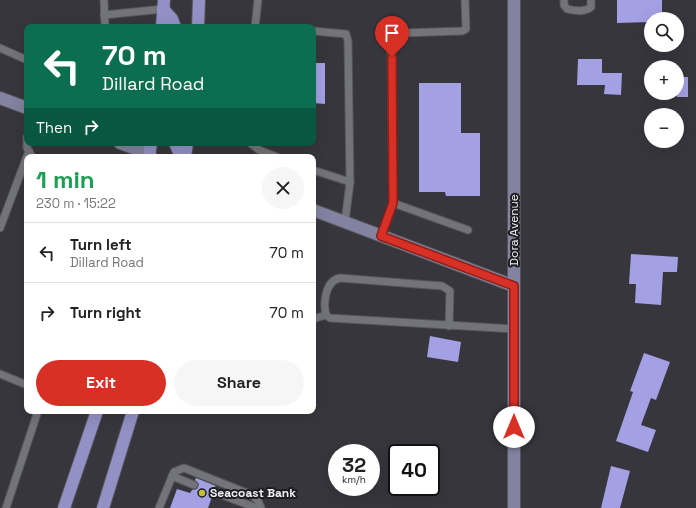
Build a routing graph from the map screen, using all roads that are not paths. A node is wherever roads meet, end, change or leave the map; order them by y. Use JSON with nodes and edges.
{"nodes":[{"id":1,"x":104,"y":0,"type":"edge"},
{"id":2,"x":199,"y":0,"type":"edge"},
{"id":3,"x":258,"y":0,"type":"edge"},
{"id":4,"x":465,"y":0,"type":"edge"},
{"id":5,"x":514,"y":0,"type":"edge"},
{"id":6,"x":564,"y":0,"type":"edge"},
{"id":7,"x":591,"y":0,"type":"edge"},
{"id":8,"x":164,"y":5,"type":"edge"},
{"id":9,"x":104,"y":14,"type":"junction"},
{"id":10,"x":105,"y":24,"type":"edge"},
{"id":11,"x":162,"y":24,"type":"edge"},
{"id":12,"x":174,"y":24,"type":"edge"},
{"id":13,"x":198,"y":24,"type":"edge"},
{"id":14,"x":256,"y":24,"type":"edge"},
{"id":15,"x":316,"y":31,"type":"edge"},
{"id":16,"x":0,"y":48,"type":"edge"},
{"id":17,"x":24,"y":59,"type":"edge"},
{"id":18,"x":0,"y":98,"type":"edge"},
{"id":19,"x":24,"y":106,"type":"edge"},
{"id":20,"x":129,"y":146,"type":"edge"},
{"id":21,"x":254,"y":146,"type":"edge"},
{"id":22,"x":150,"y":153,"type":"edge"},
{"id":23,"x":269,"y":154,"type":"edge"},
{"id":24,"x":24,"y":169,"type":"edge"},
{"id":25,"x":316,"y":171,"type":"edge"},
{"id":26,"x":350,"y":182,"type":"junction"},
{"id":27,"x":393,"y":203,"type":"junction"},
{"id":28,"x":316,"y":211,"type":"edge"},
{"id":29,"x":345,"y":222,"type":"junction"},
{"id":30,"x":0,"y":228,"type":"edge"},
{"id":31,"x":468,"y":230,"type":"dead end"},
{"id":32,"x":381,"y":236,"type":"junction"},
{"id":33,"x":514,"y":286,"type":"junction"},
{"id":34,"x":326,"y":315,"type":"junction"},
{"id":35,"x":316,"y":318,"type":"edge"},
{"id":36,"x":449,"y":326,"type":"junction"},
{"id":37,"x":514,"y":329,"type":"junction"},
{"id":38,"x":0,"y":374,"type":"edge"},
{"id":39,"x":24,"y":384,"type":"edge"},
{"id":40,"x":37,"y":414,"type":"edge"},
{"id":41,"x":96,"y":414,"type":"edge"},
{"id":42,"x":132,"y":414,"type":"edge"},
{"id":43,"x":172,"y":476,"type":"junction"},
{"id":44,"x":194,"y":485,"type":"dead end"},
{"id":45,"x":214,"y":492,"type":"dead end"},
{"id":46,"x":6,"y":508,"type":"edge"},
{"id":47,"x":64,"y":508,"type":"edge"},
{"id":48,"x":103,"y":508,"type":"edge"},
{"id":49,"x":159,"y":508,"type":"edge"},
{"id":50,"x":257,"y":508,"type":"edge"},
{"id":51,"x":261,"y":508,"type":"edge"},
{"id":52,"x":514,"y":508,"type":"edge"}],
"edges":[{"from":1,"to":9,"type":"lane"},
{"from":2,"to":13,"type":"main road"},
{"from":3,"to":14,"type":"lane"},
{"from":4,"to":27,"type":"lane"},
{"from":5,"to":33,"type":"street","name":"Dora Avenue"},
{"from":6,"to":7,"type":"lane"},
{"from":8,"to":9,"type":"lane"},
{"from":8,"to":11,"type":"main road"},
{"from":8,"to":12,"type":"main road"},
{"from":9,"to":10,"type":"lane"},
{"from":15,"to":26,"type":"lane"},
{"from":16,"to":17,"type":"lane"},
{"from":18,"to":19,"type":"street"},
{"from":20,"to":22,"type":"street"},
{"from":21,"to":23,"type":"lane"},
{"from":24,"to":30,"type":"lane"},
{"from":25,"to":26,"type":"lane"},
{"from":26,"to":29,"type":"lane"},
{"from":27,"to":31,"type":"lane"},
{"from":27,"to":32,"type":"lane"},
{"from":28,"to":29,"type":"street"},
{"from":29,"to":32,"type":"street"},
{"from":32,"to":33,"type":"street"},
{"from":33,"to":37,"type":"street","name":"Dora Avenue"},
{"from":34,"to":35,"type":"lane"},
{"from":34,"to":36,"type":"lane"},
{"from":34,"to":36,"type":"lane"},
{"from":36,"to":37,"type":"lane"},
{"from":37,"to":52,"type":"street","name":"Dora Avenue"},
{"from":38,"to":39,"type":"lane"},
{"from":40,"to":46,"type":"lane"},
{"from":41,"to":47,"type":"main road"},
{"from":42,"to":48,"type":"main road"},
{"from":43,"to":44,"type":"lane"},
{"from":43,"to":49,"type":"lane"},
{"from":43,"to":51,"type":"lane"},
{"from":45,"to":50,"type":"lane"}]}
